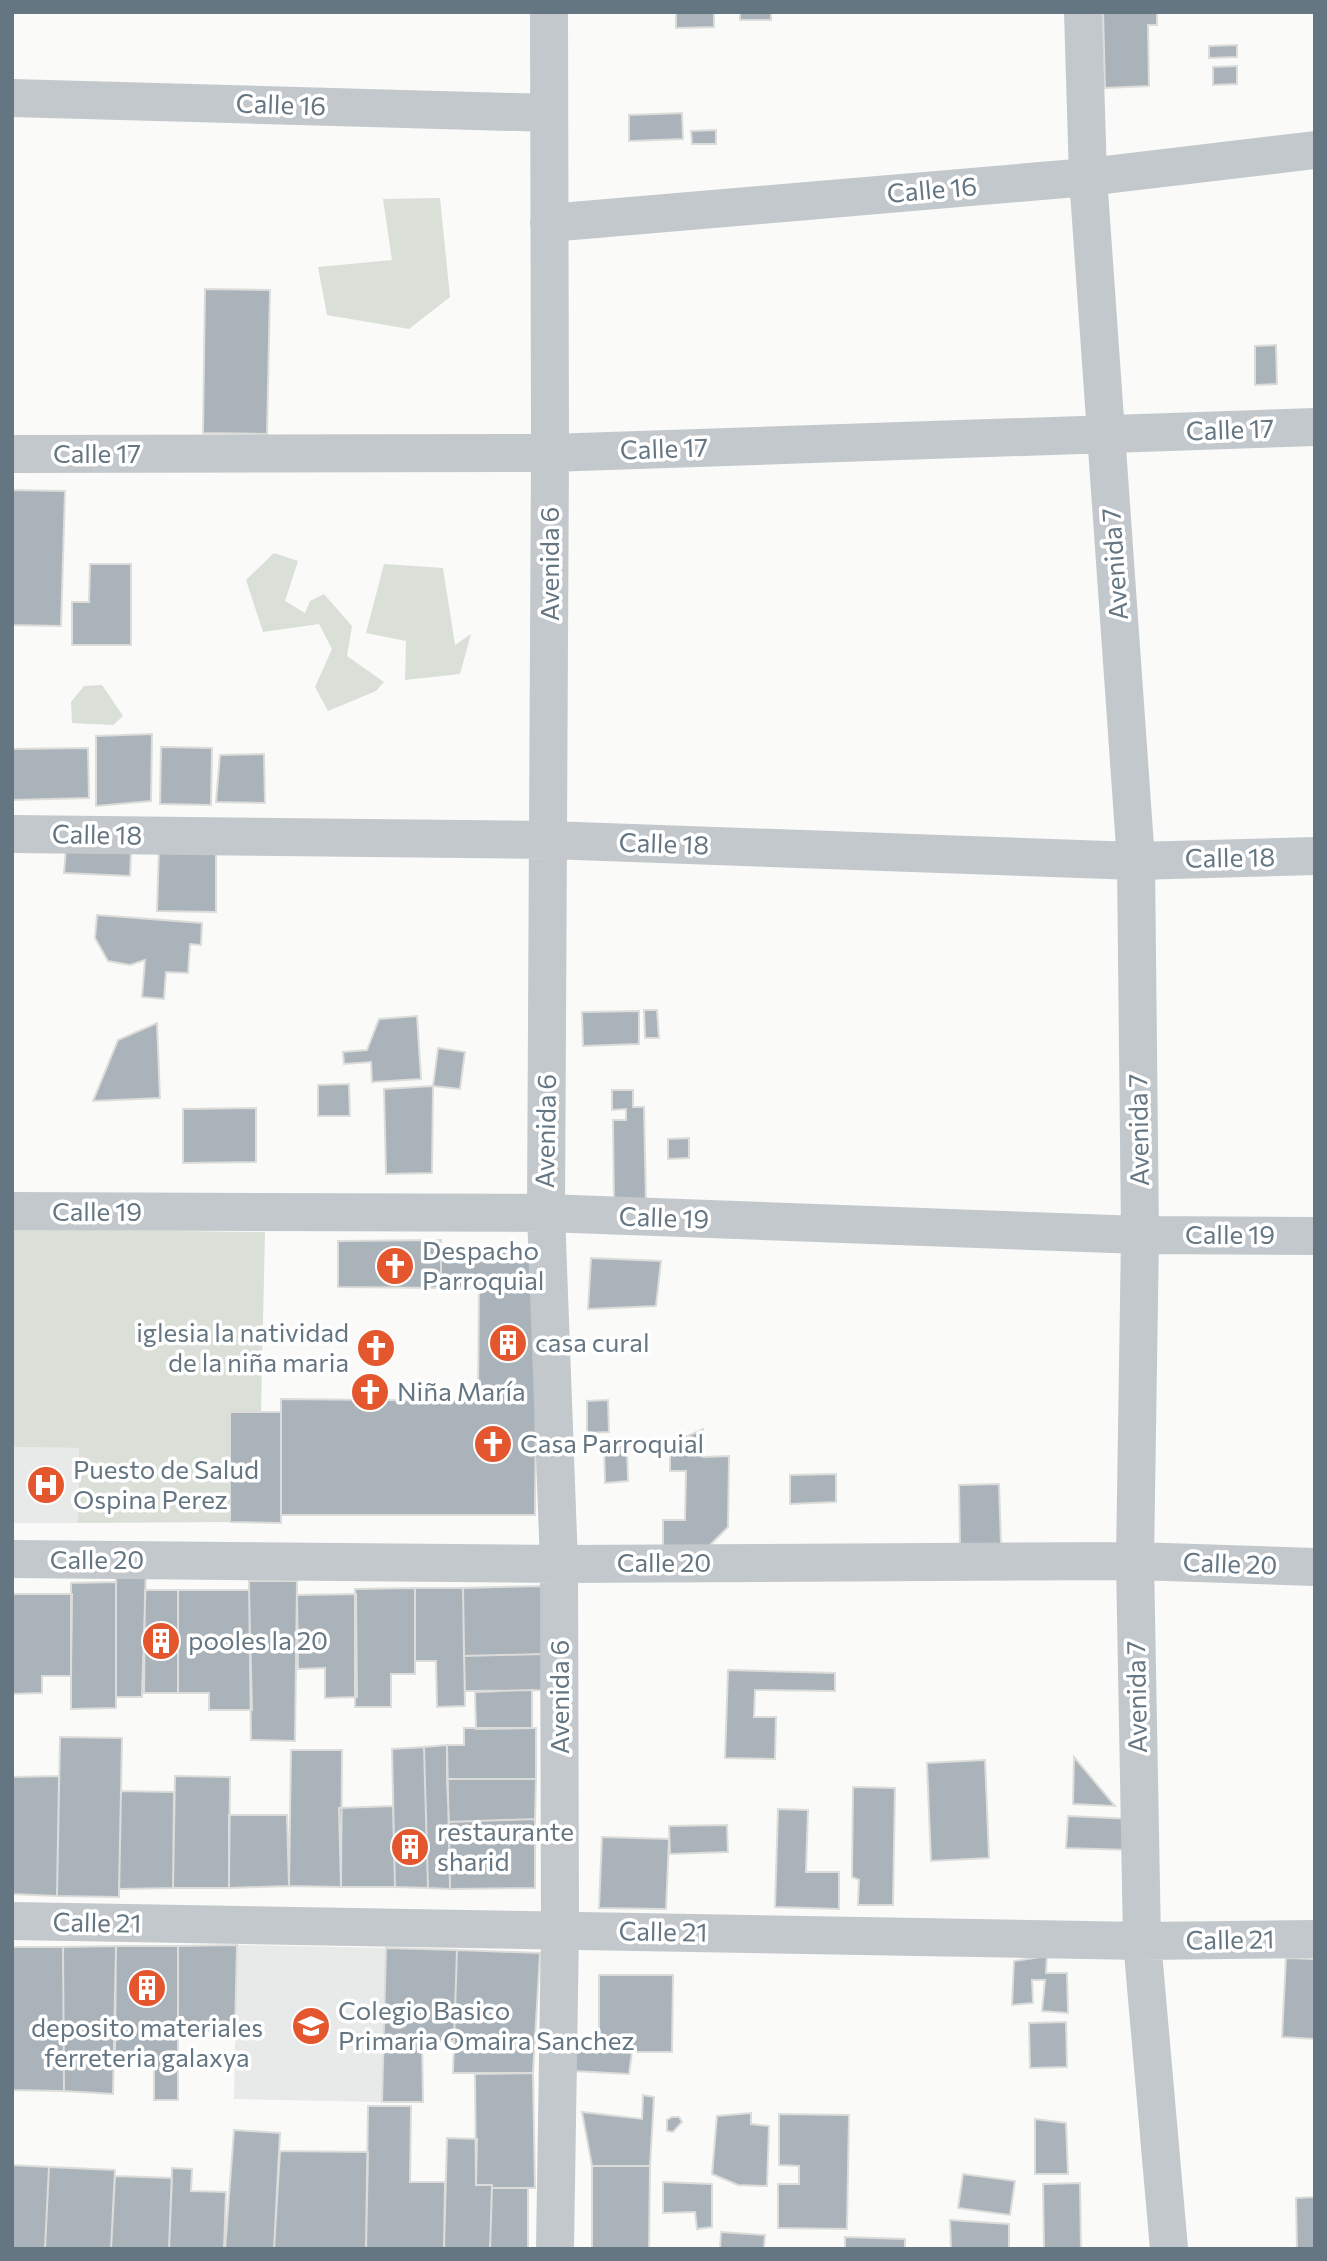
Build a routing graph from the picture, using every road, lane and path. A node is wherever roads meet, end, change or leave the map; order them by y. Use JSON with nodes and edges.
{"nodes":[{"id":1,"x":549,"y":12,"type":"edge"},
{"id":2,"x":1083,"y":12,"type":"edge"},
{"id":3,"x":12,"y":98,"type":"edge"},
{"id":4,"x":549,"y":113,"type":"junction"},
{"id":5,"x":1315,"y":150,"type":"edge"},
{"id":6,"x":1088,"y":177,"type":"junction"},
{"id":7,"x":549,"y":223,"type":"junction"},
{"id":8,"x":1315,"y":427,"type":"edge"},
{"id":9,"x":1105,"y":434,"type":"junction"},
{"id":10,"x":550,"y":453,"type":"junction"},
{"id":11,"x":12,"y":454,"type":"edge"},
{"id":12,"x":12,"y":834,"type":"edge"},
{"id":13,"x":549,"y":840,"type":"junction"},
{"id":14,"x":1315,"y":856,"type":"edge"},
{"id":15,"x":1136,"y":861,"type":"junction"},
{"id":16,"x":12,"y":1211,"type":"edge"},
{"id":17,"x":545,"y":1213,"type":"junction"},
{"id":18,"x":1140,"y":1235,"type":"junction"},
{"id":19,"x":1315,"y":1236,"type":"edge"},
{"id":20,"x":12,"y":1559,"type":"edge"},
{"id":21,"x":1135,"y":1561,"type":"junction"},
{"id":22,"x":559,"y":1564,"type":"junction"},
{"id":23,"x":1315,"y":1567,"type":"edge"},
{"id":24,"x":12,"y":1922,"type":"edge"},
{"id":25,"x":560,"y":1930,"type":"junction"},
{"id":26,"x":1315,"y":1939,"type":"edge"},
{"id":27,"x":1142,"y":1941,"type":"junction"},
{"id":28,"x":555,"y":2249,"type":"edge"},
{"id":29,"x":1170,"y":2249,"type":"edge"}],
"edges":[{"from":1,"to":4,"type":"street","name":"Avenida 6"},
{"from":2,"to":6,"type":"street","name":"Avenida 7"},
{"from":3,"to":4,"type":"street","name":"Calle 16"},
{"from":4,"to":7,"type":"street","name":"Avenida 6"},
{"from":5,"to":6,"type":"street","name":"Calle 16"},
{"from":6,"to":7,"type":"street","name":"Calle 16"},
{"from":6,"to":9,"type":"street","name":"Avenida 7"},
{"from":7,"to":10,"type":"street","name":"Avenida 6"},
{"from":8,"to":9,"type":"street","name":"Calle 17"},
{"from":9,"to":10,"type":"street","name":"Calle 17"},
{"from":9,"to":15,"type":"street","name":"Avenida 7"},
{"from":10,"to":11,"type":"street","name":"Calle 17"},
{"from":10,"to":13,"type":"street","name":"Avenida 6"},
{"from":12,"to":13,"type":"street","name":"Calle 18"},
{"from":13,"to":15,"type":"street","name":"Calle 18"},
{"from":13,"to":17,"type":"street","name":"Avenida 6"},
{"from":14,"to":15,"type":"street","name":"Calle 18"},
{"from":15,"to":18,"type":"street","name":"Avenida 7"},
{"from":16,"to":17,"type":"street","name":"Calle 19"},
{"from":17,"to":18,"type":"street","name":"Calle 19"},
{"from":17,"to":22,"type":"street","name":"Avenida 6"},
{"from":18,"to":19,"type":"street","name":"Calle 19"},
{"from":18,"to":21,"type":"street","name":"Avenida 7"},
{"from":20,"to":22,"type":"street","name":"Calle 20"},
{"from":21,"to":22,"type":"street","name":"Calle 20"},
{"from":21,"to":23,"type":"street","name":"Calle 20"},
{"from":21,"to":27,"type":"street","name":"Avenida 7"},
{"from":22,"to":25,"type":"street","name":"Avenida 6"},
{"from":24,"to":25,"type":"street","name":"Calle 21"},
{"from":25,"to":27,"type":"street","name":"Calle 21"},
{"from":25,"to":28,"type":"street","name":"Avenida 6"},
{"from":26,"to":27,"type":"street","name":"Calle 21"},
{"from":27,"to":29,"type":"street","name":"Avenida 7"}]}
